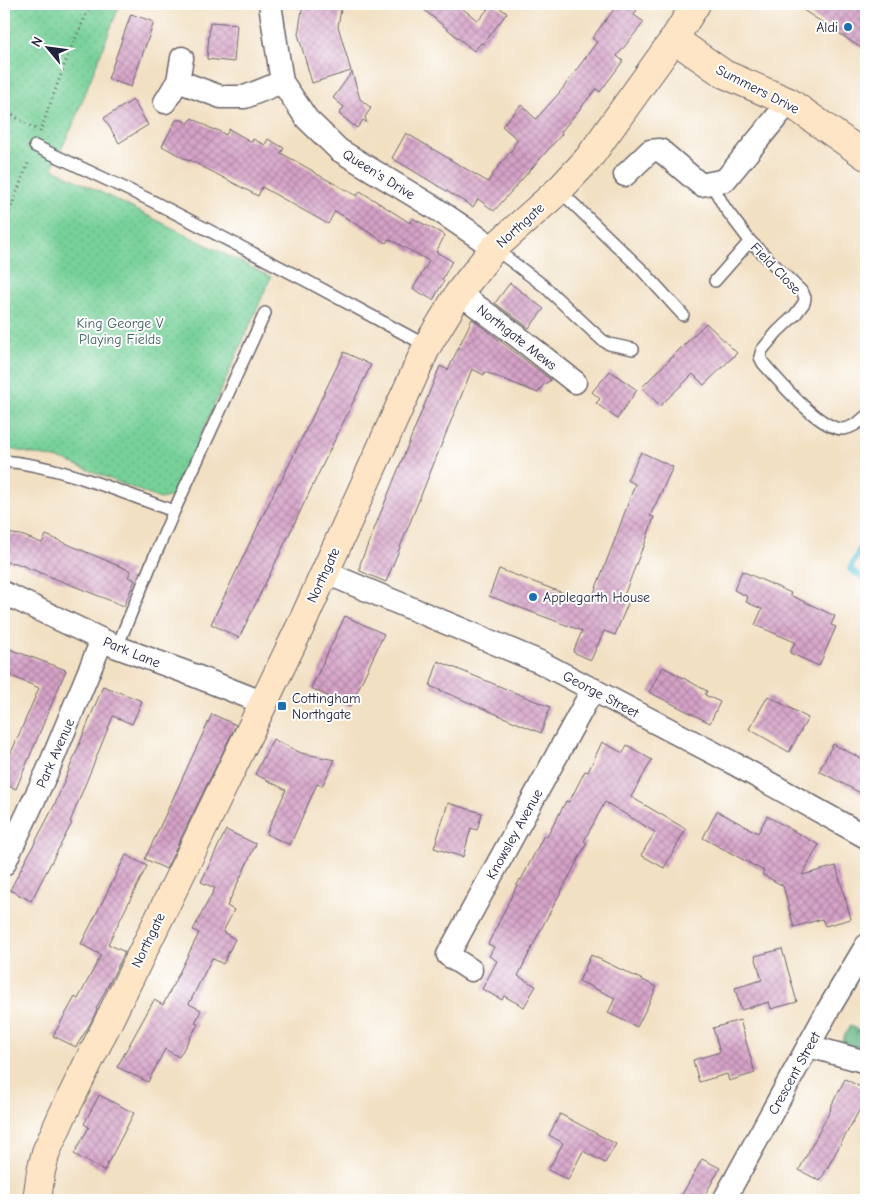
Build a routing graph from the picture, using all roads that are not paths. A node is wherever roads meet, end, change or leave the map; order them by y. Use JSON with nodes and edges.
{"nodes":[{"id":1,"x":270,"y":4,"type":"edge"},
{"id":2,"x":696,"y":4,"type":"edge"},
{"id":3,"x":674,"y":39,"type":"junction"},
{"id":4,"x":182,"y":58,"type":"dead end"},
{"id":5,"x":178,"y":81,"type":"junction"},
{"id":6,"x":282,"y":82,"type":"junction"},
{"id":7,"x":165,"y":102,"type":"dead end"},
{"id":8,"x":789,"y":102,"type":"junction"},
{"id":9,"x":35,"y":146,"type":"road end"},
{"id":10,"x":866,"y":156,"type":"edge"},
{"id":11,"x":625,"y":176,"type":"dead end"},
{"id":12,"x":711,"y":183,"type":"junction"},
{"id":13,"x":559,"y":190,"type":"junction"},
{"id":14,"x":750,"y":241,"type":"junction"},
{"id":15,"x":494,"y":248,"type":"junction"},
{"id":16,"x":715,"y":281,"type":"dead end"},
{"id":17,"x":459,"y":293,"type":"junction"},
{"id":18,"x":265,"y":313,"type":"dead end"},
{"id":19,"x":683,"y":315,"type":"dead end"},
{"id":20,"x":427,"y":346,"type":"junction"},
{"id":21,"x":633,"y":349,"type":"dead end"},
{"id":22,"x":575,"y":382,"type":"dead end"},
{"id":23,"x":866,"y":416,"type":"edge"},
{"id":24,"x":4,"y":461,"type":"edge"},
{"id":25,"x":174,"y":511,"type":"junction"},
{"id":26,"x":324,"y":572,"type":"junction"},
{"id":27,"x":4,"y":593,"type":"edge"},
{"id":28,"x":110,"y":644,"type":"junction"},
{"id":29,"x":593,"y":689,"type":"junction"},
{"id":30,"x":264,"y":703,"type":"junction"},
{"id":31,"x":866,"y":837,"type":"edge"},
{"id":32,"x":4,"y":864,"type":"edge"},
{"id":33,"x":866,"y":946,"type":"edge"},
{"id":34,"x":471,"y":970,"type":"dead end"},
{"id":35,"x":809,"y":1046,"type":"junction"},
{"id":36,"x":866,"y":1062,"type":"edge"},
{"id":37,"x":36,"y":1200,"type":"edge"},
{"id":38,"x":724,"y":1200,"type":"edge"}],
"edges":[{"from":1,"to":6,"type":"street","name":"Queen's Drive"},
{"from":2,"to":3,"type":"street","name":"Northgate"},
{"from":3,"to":8,"type":"street","name":"Summers Drive"},
{"from":3,"to":13,"type":"street","name":"Northgate"},
{"from":4,"to":5,"type":"street"},
{"from":5,"to":6,"type":"street"},
{"from":5,"to":7,"type":"street"},
{"from":6,"to":15,"type":"street","name":"Queen's Drive"},
{"from":8,"to":10,"type":"street","name":"Summers Drive"},
{"from":8,"to":12,"type":"street"},
{"from":9,"to":20,"type":"lane"},
{"from":11,"to":12,"type":"street"},
{"from":12,"to":14,"type":"lane","name":"Field Close"},
{"from":13,"to":15,"type":"street","name":"Northgate"},
{"from":13,"to":19,"type":"lane"},
{"from":14,"to":16,"type":"lane"},
{"from":14,"to":23,"type":"lane","name":"Field Close"},
{"from":15,"to":17,"type":"street","name":"Northgate"},
{"from":15,"to":21,"type":"lane"},
{"from":17,"to":20,"type":"street","name":"Northgate"},
{"from":17,"to":22,"type":"street","name":"Northgate Mews"},
{"from":18,"to":25,"type":"lane"},
{"from":20,"to":26,"type":"street","name":"Northgate"},
{"from":24,"to":25,"type":"lane"},
{"from":25,"to":28,"type":"lane"},
{"from":26,"to":29,"type":"street","name":"George Street"},
{"from":26,"to":30,"type":"street","name":"Northgate"},
{"from":27,"to":28,"type":"street","name":"Park Lane"},
{"from":28,"to":30,"type":"street","name":"Park Lane"},
{"from":28,"to":32,"type":"street","name":"Park Avenue"},
{"from":29,"to":31,"type":"street","name":"George Street"},
{"from":29,"to":34,"type":"street","name":"Knowsley Avenue"},
{"from":30,"to":37,"type":"street","name":"Northgate"},
{"from":33,"to":35,"type":"street","name":"Crescent Street"},
{"from":35,"to":36,"type":"street"},
{"from":35,"to":38,"type":"street","name":"Crescent Street"}]}
